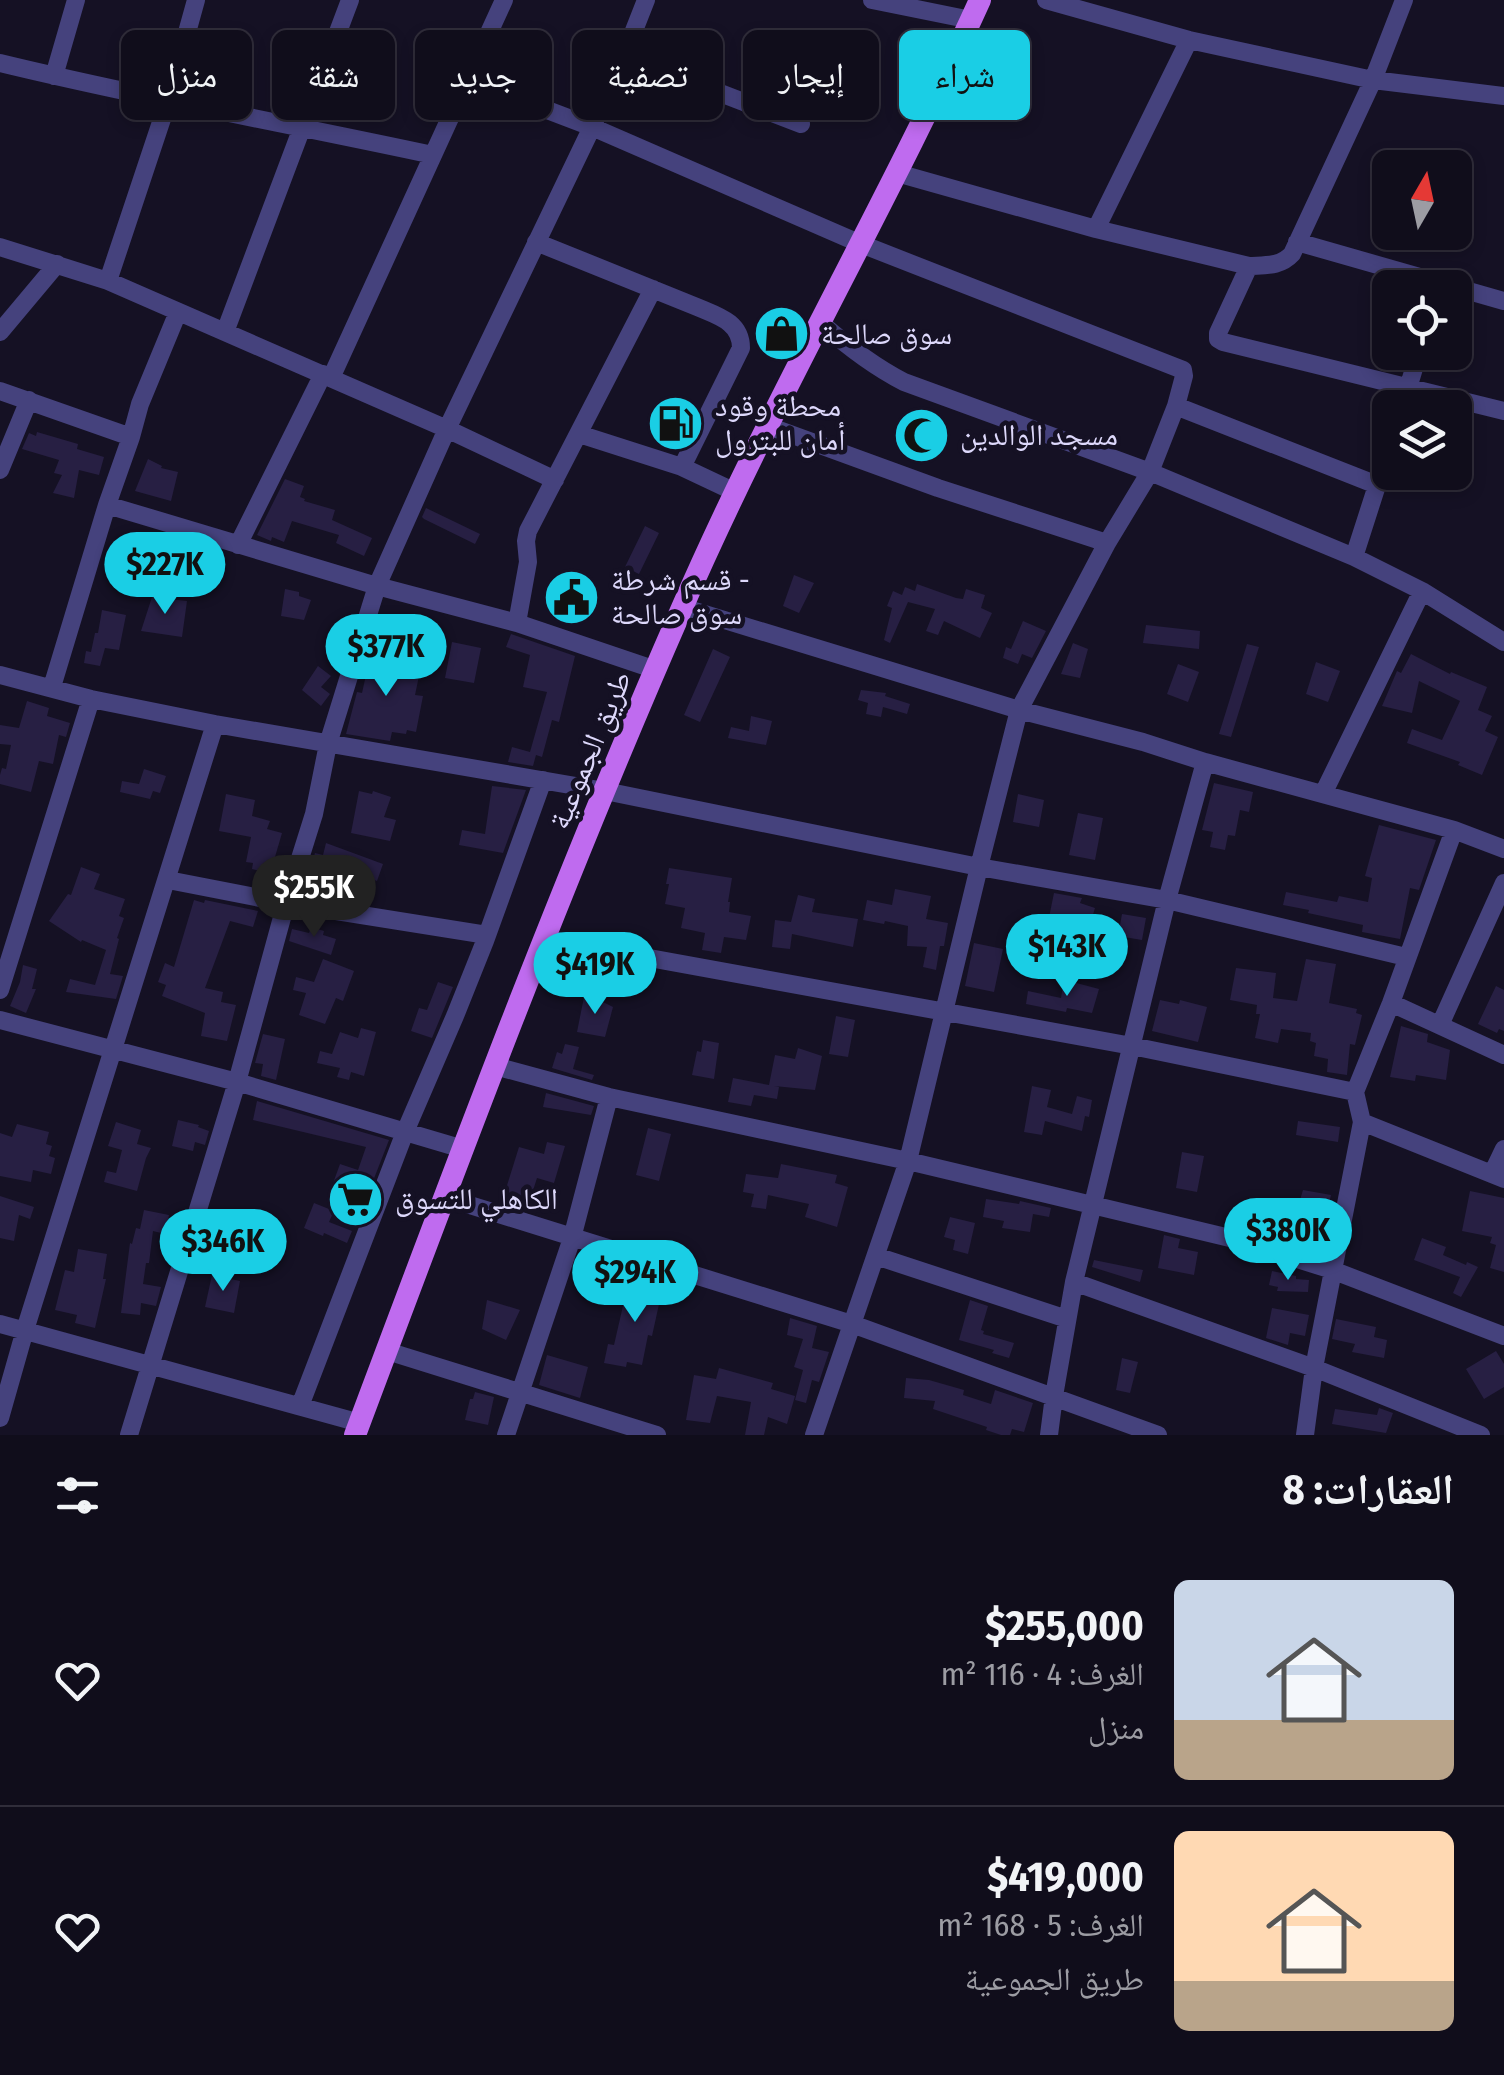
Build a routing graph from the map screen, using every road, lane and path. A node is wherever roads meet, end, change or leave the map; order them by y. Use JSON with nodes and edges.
{"nodes":[{"id":1,"x":76,"y":0,"type":"edge"},
{"id":2,"x":196,"y":0,"type":"edge"},
{"id":3,"x":350,"y":0,"type":"edge"},
{"id":4,"x":504,"y":0,"type":"edge"},
{"id":5,"x":646,"y":0,"type":"edge"},
{"id":6,"x":872,"y":0,"type":"edge"},
{"id":7,"x":1046,"y":0,"type":"edge"},
{"id":8,"x":1404,"y":0,"type":"edge"},
{"id":9,"x":976,"y":10,"type":"edge"},
{"id":10,"x":188,"y":30,"type":"edge"},
{"id":11,"x":490,"y":30,"type":"edge"},
{"id":12,"x":634,"y":30,"type":"edge"},
{"id":13,"x":1189,"y":40,"type":"junction"},
{"id":14,"x":0,"y":64,"type":"edge"},
{"id":15,"x":54,"y":76,"type":"junction"},
{"id":16,"x":1374,"y":80,"type":"junction"},
{"id":17,"x":121,"y":91,"type":"edge"},
{"id":18,"x":723,"y":94,"type":"edge"},
{"id":19,"x":1504,"y":96,"type":"edge"},
{"id":20,"x":552,"y":112,"type":"edge"},
{"id":21,"x":252,"y":117,"type":"edge"},
{"id":22,"x":162,"y":120,"type":"edge"},
{"id":23,"x":449,"y":120,"type":"edge"},
{"id":24,"x":595,"y":120,"type":"edge"},
{"id":25,"x":800,"y":124,"type":"dead end"},
{"id":26,"x":302,"y":126,"type":"junction"},
{"id":27,"x":592,"y":127,"type":"junction"},
{"id":28,"x":433,"y":155,"type":"junction"},
{"id":29,"x":897,"y":173,"type":"junction"},
{"id":30,"x":1096,"y":229,"type":"junction"},
{"id":31,"x":536,"y":242,"type":"junction"},
{"id":32,"x":1297,"y":242,"type":"junction"},
{"id":33,"x":862,"y":244,"type":"junction"},
{"id":34,"x":0,"y":247,"type":"edge"},
{"id":35,"x":57,"y":264,"type":"junction"},
{"id":36,"x":1248,"y":266,"type":"junction"},
{"id":37,"x":1388,"y":270,"type":"edge"},
{"id":38,"x":108,"y":281,"type":"junction"},
{"id":39,"x":653,"y":290,"type":"junction"},
{"id":40,"x":1472,"y":293,"type":"edge"},
{"id":41,"x":1504,"y":301,"type":"edge"},
{"id":42,"x":178,"y":312,"type":"junction"},
{"id":43,"x":821,"y":323,"type":"junction"},
{"id":44,"x":0,"y":332,"type":"edge"},
{"id":45,"x":225,"y":332,"type":"junction"},
{"id":46,"x":1414,"y":370,"type":"edge"},
{"id":47,"x":327,"y":376,"type":"junction"},
{"id":48,"x":1409,"y":388,"type":"junction"},
{"id":49,"x":0,"y":391,"type":"edge"},
{"id":50,"x":29,"y":400,"type":"junction"},
{"id":51,"x":1176,"y":406,"type":"junction"},
{"id":52,"x":1504,"y":412,"type":"edge"},
{"id":53,"x":768,"y":426,"type":"junction"},
{"id":54,"x":447,"y":429,"type":"junction"},
{"id":55,"x":580,"y":434,"type":"junction"},
{"id":56,"x":131,"y":437,"type":"junction"},
{"id":57,"x":682,"y":467,"type":"junction"},
{"id":58,"x":0,"y":470,"type":"edge"},
{"id":59,"x":1150,"y":472,"type":"junction"},
{"id":60,"x":555,"y":480,"type":"junction"},
{"id":61,"x":1372,"y":482,"type":"edge"},
{"id":62,"x":1375,"y":490,"type":"edge"},
{"id":63,"x":735,"y":492,"type":"junction"},
{"id":64,"x":107,"y":505,"type":"junction"},
{"id":65,"x":1107,"y":543,"type":"junction"},
{"id":66,"x":238,"y":545,"type":"junction"},
{"id":67,"x":1354,"y":557,"type":"junction"},
{"id":68,"x":377,"y":586,"type":"junction"},
{"id":69,"x":1422,"y":591,"type":"junction"},
{"id":70,"x":682,"y":607,"type":"junction"},
{"id":71,"x":517,"y":623,"type":"junction"},
{"id":72,"x":1504,"y":642,"type":"edge"},
{"id":73,"x":656,"y":670,"type":"junction"},
{"id":74,"x":0,"y":675,"type":"edge"},
{"id":75,"x":52,"y":687,"type":"junction"},
{"id":76,"x":91,"y":699,"type":"junction"},
{"id":77,"x":1019,"y":710,"type":"junction"},
{"id":78,"x":215,"y":724,"type":"junction"},
{"id":79,"x":328,"y":744,"type":"junction"},
{"id":80,"x":1206,"y":762,"type":"junction"},
{"id":81,"x":544,"y":780,"type":"junction"},
{"id":82,"x":605,"y":791,"type":"junction"},
{"id":83,"x":1324,"y":792,"type":"junction"},
{"id":84,"x":1454,"y":830,"type":"junction"},
{"id":85,"x":1504,"y":850,"type":"edge"},
{"id":86,"x":978,"y":867,"type":"junction"},
{"id":87,"x":168,"y":880,"type":"junction"},
{"id":88,"x":1504,"y":883,"type":"edge"},
{"id":89,"x":1167,"y":900,"type":"junction"},
{"id":90,"x":286,"y":903,"type":"junction"},
{"id":91,"x":487,"y":935,"type":"junction"},
{"id":92,"x":545,"y":939,"type":"junction"},
{"id":93,"x":1406,"y":958,"type":"junction"},
{"id":94,"x":0,"y":990,"type":"edge"},
{"id":95,"x":1391,"y":1003,"type":"junction"},
{"id":96,"x":944,"y":1012,"type":"junction"},
{"id":97,"x":0,"y":1020,"type":"edge"},
{"id":98,"x":1440,"y":1026,"type":"junction"},
{"id":99,"x":1132,"y":1046,"type":"junction"},
{"id":100,"x":113,"y":1049,"type":"junction"},
{"id":101,"x":1504,"y":1055,"type":"edge"},
{"id":102,"x":496,"y":1066,"type":"junction"},
{"id":103,"x":237,"y":1082,"type":"junction"},
{"id":104,"x":1355,"y":1092,"type":"junction"},
{"id":105,"x":609,"y":1098,"type":"junction"},
{"id":106,"x":1362,"y":1122,"type":"junction"},
{"id":107,"x":405,"y":1132,"type":"junction"},
{"id":108,"x":463,"y":1149,"type":"junction"},
{"id":109,"x":1504,"y":1149,"type":"edge"},
{"id":110,"x":908,"y":1160,"type":"junction"},
{"id":111,"x":1498,"y":1177,"type":"edge"},
{"id":112,"x":444,"y":1198,"type":"junction"},
{"id":113,"x":1094,"y":1205,"type":"junction"},
{"id":114,"x":572,"y":1238,"type":"junction"},
{"id":115,"x":876,"y":1256,"type":"junction"},
{"id":116,"x":1332,"y":1270,"type":"junction"},
{"id":117,"x":1074,"y":1282,"type":"junction"},
{"id":118,"x":1068,"y":1319,"type":"junction"},
{"id":119,"x":0,"y":1324,"type":"edge"},
{"id":120,"x":852,"y":1324,"type":"junction"},
{"id":121,"x":25,"y":1330,"type":"junction"},
{"id":122,"x":1504,"y":1336,"type":"edge"},
{"id":123,"x":387,"y":1351,"type":"junction"},
{"id":124,"x":152,"y":1365,"type":"junction"},
{"id":125,"x":1314,"y":1368,"type":"junction"},
{"id":126,"x":521,"y":1393,"type":"junction"},
{"id":127,"x":1054,"y":1396,"type":"junction"},
{"id":128,"x":300,"y":1406,"type":"junction"},
{"id":129,"x":0,"y":1418,"type":"edge"},
{"id":130,"x":357,"y":1429,"type":"edge"},
{"id":131,"x":651,"y":1434,"type":"edge"},
{"id":132,"x":128,"y":1435,"type":"edge"},
{"id":133,"x":506,"y":1435,"type":"edge"},
{"id":134,"x":814,"y":1435,"type":"edge"},
{"id":135,"x":1049,"y":1435,"type":"edge"},
{"id":136,"x":1158,"y":1435,"type":"edge"},
{"id":137,"x":1306,"y":1435,"type":"edge"},
{"id":138,"x":1481,"y":1435,"type":"edge"}],
"edges":[{"from":1,"to":15,"type":"street"},
{"from":2,"to":10,"type":"street"},
{"from":3,"to":26,"type":"street"},
{"from":4,"to":11,"type":"street"},
{"from":5,"to":12,"type":"street"},
{"from":6,"to":9,"type":"street"},
{"from":7,"to":13,"type":"street"},
{"from":8,"to":16,"type":"street"},
{"from":9,"to":29,"type":"main road","name":"طريق الجموعية"},
{"from":13,"to":16,"type":"street"},
{"from":13,"to":30,"type":"street"},
{"from":14,"to":15,"type":"street"},
{"from":15,"to":17,"type":"street"},
{"from":16,"to":19,"type":"street"},
{"from":16,"to":32,"type":"street"},
{"from":18,"to":25,"type":"street"},
{"from":20,"to":27,"type":"street"},
{"from":21,"to":26,"type":"street"},
{"from":22,"to":38,"type":"street"},
{"from":23,"to":28,"type":"street"},
{"from":24,"to":27,"type":"street"},
{"from":26,"to":28,"type":"street"},
{"from":26,"to":45,"type":"street"},
{"from":27,"to":31,"type":"street"},
{"from":27,"to":33,"type":"street"},
{"from":28,"to":47,"type":"street"},
{"from":29,"to":30,"type":"street"},
{"from":29,"to":33,"type":"main road","name":"طريق الجموعية"},
{"from":30,"to":36,"type":"street"},
{"from":31,"to":39,"type":"street"},
{"from":31,"to":54,"type":"street"},
{"from":32,"to":36,"type":"street"},
{"from":32,"to":37,"type":"street"},
{"from":33,"to":43,"type":"main road","name":"طريق الجموعية"},
{"from":33,"to":51,"type":"street"},
{"from":34,"to":35,"type":"street"},
{"from":35,"to":38,"type":"street"},
{"from":35,"to":44,"type":"street"},
{"from":36,"to":48,"type":"street"},
{"from":38,"to":42,"type":"street"},
{"from":39,"to":55,"type":"street"},
{"from":39,"to":57,"type":"street"},
{"from":40,"to":41,"type":"street"},
{"from":42,"to":45,"type":"street"},
{"from":42,"to":56,"type":"street"},
{"from":43,"to":53,"type":"main road","name":"طريق الجموعية"},
{"from":43,"to":59,"type":"street"},
{"from":45,"to":47,"type":"street"},
{"from":46,"to":48,"type":"street"},
{"from":47,"to":54,"type":"street"},
{"from":47,"to":66,"type":"street"},
{"from":48,"to":52,"type":"street"},
{"from":49,"to":50,"type":"street"},
{"from":50,"to":56,"type":"street"},
{"from":50,"to":58,"type":"street"},
{"from":51,"to":59,"type":"street"},
{"from":51,"to":61,"type":"street"},
{"from":53,"to":63,"type":"main road","name":"طريق الجموعية"},
{"from":53,"to":65,"type":"street"},
{"from":54,"to":60,"type":"street"},
{"from":54,"to":68,"type":"street"},
{"from":55,"to":57,"type":"street"},
{"from":55,"to":60,"type":"street"},
{"from":56,"to":64,"type":"street"},
{"from":57,"to":63,"type":"street"},
{"from":59,"to":65,"type":"street"},
{"from":59,"to":67,"type":"street"},
{"from":60,"to":71,"type":"street"},
{"from":62,"to":67,"type":"street"},
{"from":63,"to":70,"type":"main road","name":"طريق الجموعية"},
{"from":64,"to":66,"type":"street"},
{"from":64,"to":75,"type":"street"},
{"from":65,"to":77,"type":"street"},
{"from":66,"to":68,"type":"street"},
{"from":67,"to":69,"type":"street"},
{"from":68,"to":71,"type":"street"},
{"from":68,"to":79,"type":"street"},
{"from":69,"to":72,"type":"street"},
{"from":69,"to":83,"type":"street"},
{"from":70,"to":73,"type":"main road","name":"طريق الجموعية"},
{"from":70,"to":77,"type":"street"},
{"from":71,"to":73,"type":"street"},
{"from":73,"to":82,"type":"main road","name":"طريق الجموعية"},
{"from":74,"to":75,"type":"street"},
{"from":75,"to":76,"type":"street"},
{"from":76,"to":78,"type":"street"},
{"from":76,"to":94,"type":"street"},
{"from":77,"to":80,"type":"street"},
{"from":77,"to":86,"type":"street"},
{"from":78,"to":79,"type":"street"},
{"from":78,"to":87,"type":"street"},
{"from":79,"to":81,"type":"street"},
{"from":79,"to":90,"type":"street"},
{"from":80,"to":83,"type":"street"},
{"from":80,"to":89,"type":"street"},
{"from":81,"to":82,"type":"street"},
{"from":81,"to":91,"type":"street"},
{"from":82,"to":86,"type":"street"},
{"from":82,"to":92,"type":"main road","name":"طريق الجموعية"},
{"from":83,"to":84,"type":"street"},
{"from":84,"to":85,"type":"street"},
{"from":84,"to":93,"type":"street"},
{"from":86,"to":89,"type":"street"},
{"from":86,"to":96,"type":"street"},
{"from":87,"to":90,"type":"street"},
{"from":87,"to":100,"type":"street"},
{"from":88,"to":98,"type":"street"},
{"from":89,"to":93,"type":"street"},
{"from":89,"to":99,"type":"street"},
{"from":90,"to":91,"type":"street"},
{"from":90,"to":103,"type":"street"},
{"from":91,"to":107,"type":"street"},
{"from":92,"to":96,"type":"street"},
{"from":92,"to":102,"type":"main road","name":"طريق الجموعية"},
{"from":93,"to":95,"type":"street"},
{"from":95,"to":98,"type":"street"},
{"from":95,"to":104,"type":"street"},
{"from":96,"to":99,"type":"street"},
{"from":96,"to":110,"type":"street"},
{"from":97,"to":100,"type":"street"},
{"from":98,"to":101,"type":"street"},
{"from":99,"to":104,"type":"street"},
{"from":99,"to":113,"type":"street"},
{"from":100,"to":103,"type":"street"},
{"from":100,"to":121,"type":"street"},
{"from":102,"to":105,"type":"street"},
{"from":102,"to":108,"type":"main road","name":"طريق الجموعية"},
{"from":103,"to":107,"type":"street"},
{"from":103,"to":124,"type":"street"},
{"from":104,"to":106,"type":"street"},
{"from":105,"to":110,"type":"street"},
{"from":105,"to":114,"type":"street"},
{"from":106,"to":111,"type":"street"},
{"from":106,"to":116,"type":"street"},
{"from":107,"to":108,"type":"street"},
{"from":107,"to":128,"type":"street"},
{"from":108,"to":112,"type":"main road","name":"طريق الجموعية"},
{"from":109,"to":111,"type":"street"},
{"from":110,"to":113,"type":"street"},
{"from":110,"to":115,"type":"street"},
{"from":112,"to":114,"type":"street"},
{"from":112,"to":123,"type":"main road","name":"طريق الجموعية"},
{"from":113,"to":116,"type":"street"},
{"from":113,"to":117,"type":"street"},
{"from":114,"to":120,"type":"street"},
{"from":114,"to":126,"type":"street"},
{"from":115,"to":118,"type":"street"},
{"from":115,"to":120,"type":"street"},
{"from":116,"to":122,"type":"street"},
{"from":116,"to":125,"type":"street"},
{"from":117,"to":118,"type":"street"},
{"from":117,"to":125,"type":"street"},
{"from":118,"to":127,"type":"street"},
{"from":119,"to":121,"type":"street"},
{"from":120,"to":127,"type":"street"},
{"from":120,"to":134,"type":"street"},
{"from":121,"to":124,"type":"street"},
{"from":121,"to":129,"type":"street"},
{"from":123,"to":126,"type":"street"},
{"from":123,"to":130,"type":"main road","name":"طريق الجموعية"},
{"from":124,"to":128,"type":"street"},
{"from":124,"to":132,"type":"street"},
{"from":125,"to":137,"type":"street"},
{"from":125,"to":138,"type":"street"},
{"from":126,"to":131,"type":"street"},
{"from":126,"to":133,"type":"street"},
{"from":127,"to":135,"type":"street"},
{"from":127,"to":136,"type":"street"},
{"from":128,"to":130,"type":"street"}]}
